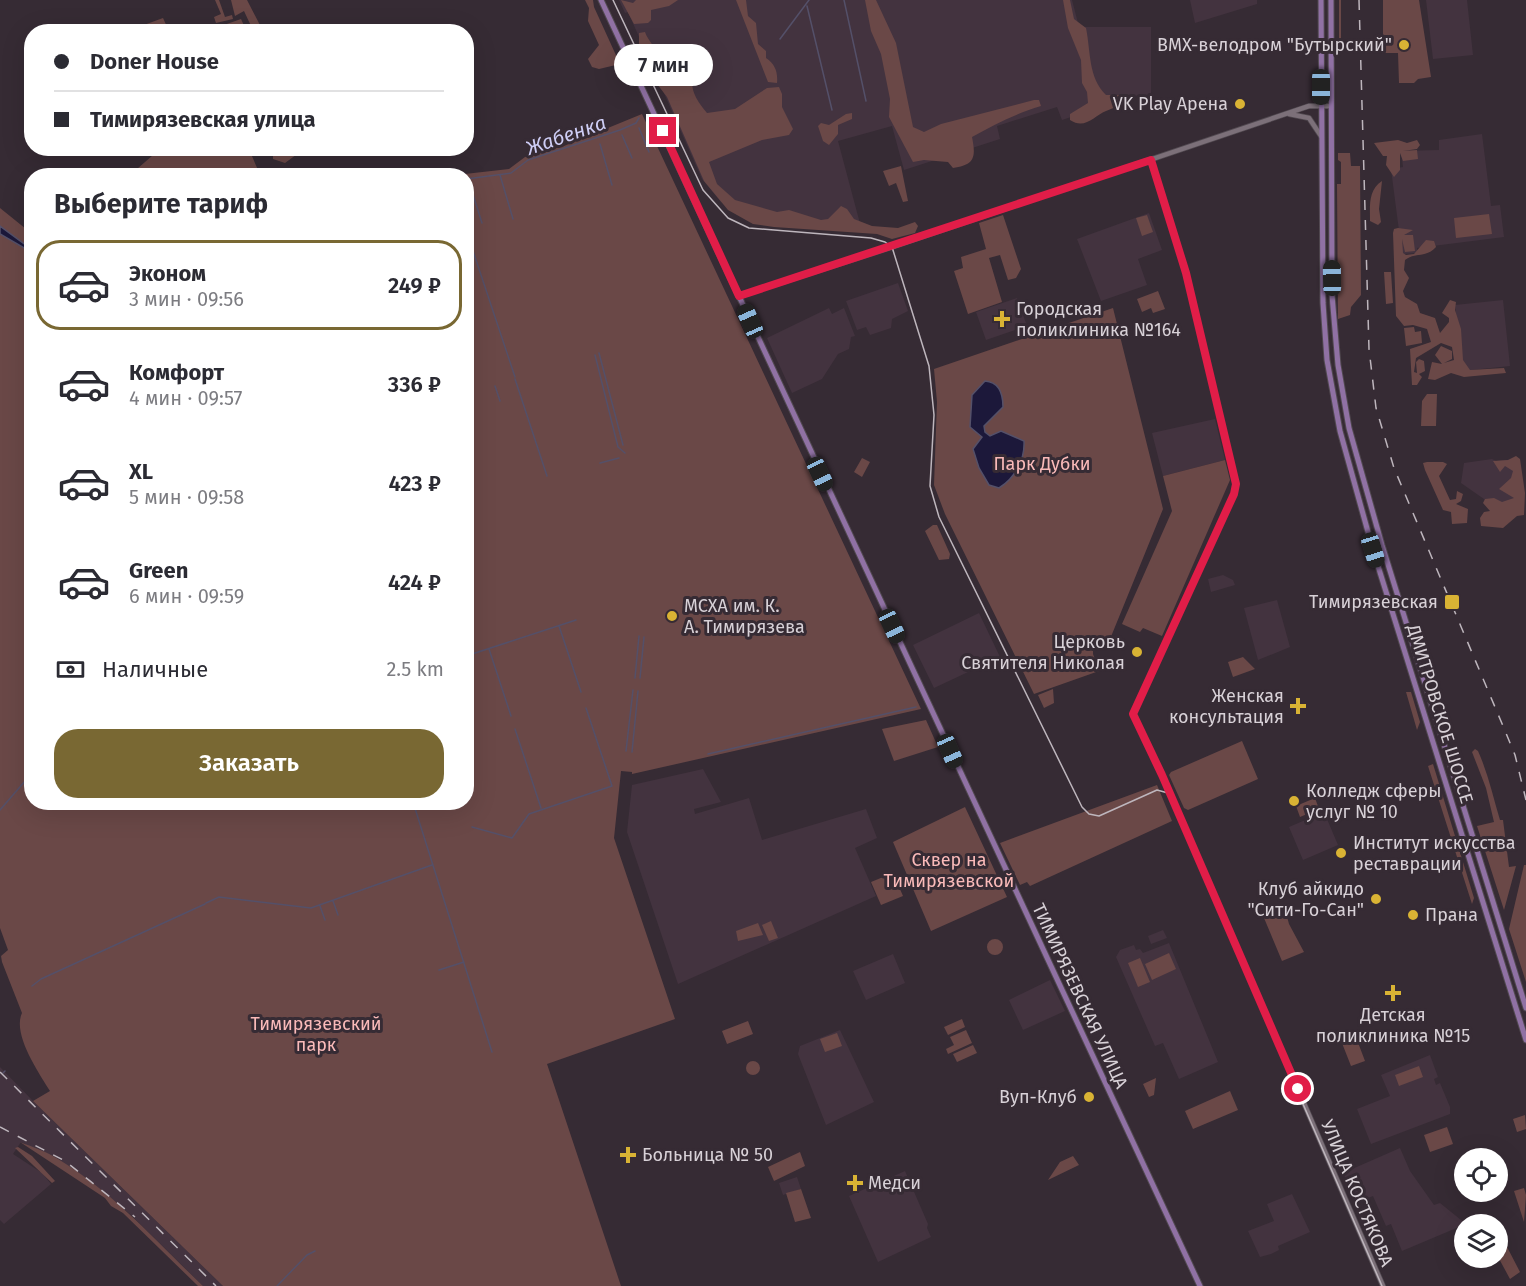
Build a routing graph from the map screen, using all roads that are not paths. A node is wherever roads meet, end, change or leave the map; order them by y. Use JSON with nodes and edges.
{"nodes":[{"id":1,"x":601,"y":0,"type":"edge"},
{"id":2,"x":1321,"y":0,"type":"edge"},
{"id":3,"x":1331,"y":0,"type":"edge"},
{"id":4,"x":1321,"y":106,"type":"junction"},
{"id":5,"x":1331,"y":106,"type":"junction"},
{"id":6,"x":1287,"y":113,"type":"junction"},
{"id":7,"x":1321,"y":136,"type":"junction"},
{"id":8,"x":1151,"y":160,"type":"junction"},
{"id":9,"x":739,"y":296,"type":"junction"},
{"id":10,"x":1526,"y":1008,"type":"edge"},
{"id":11,"x":1526,"y":1040,"type":"edge"},
{"id":12,"x":1200,"y":1286,"type":"edge"},
{"id":13,"x":1383,"y":1286,"type":"edge"}],
"edges":[{"from":1,"to":9,"type":"main road","name":"ТИМИРЯЗЕВСКАЯ УЛИЦА"},
{"from":2,"to":4,"type":"main road","name":"ДМИТРОВСКОЕ ШОССЕ"},
{"from":3,"to":5,"type":"main road","name":"ДМИТРОВСКОЕ ШОССЕ"},
{"from":4,"to":5,"type":"street"},
{"from":4,"to":6,"type":"street"},
{"from":4,"to":7,"type":"main road","name":"ДМИТРОВСКОЕ ШОССЕ"},
{"from":5,"to":10,"type":"main road","name":"ДМИТРОВСКОЕ ШОССЕ"},
{"from":6,"to":7,"type":"street"},
{"from":6,"to":8,"type":"street"},
{"from":7,"to":11,"type":"main road","name":"ДМИТРОВСКОЕ ШОССЕ"},
{"from":8,"to":9,"type":"street"},
{"from":8,"to":13,"type":"street","name":"УЛИЦА КОСТЯКОВА"},
{"from":9,"to":12,"type":"main road","name":"ТИМИРЯЗЕВСКАЯ УЛИЦА"}]}
